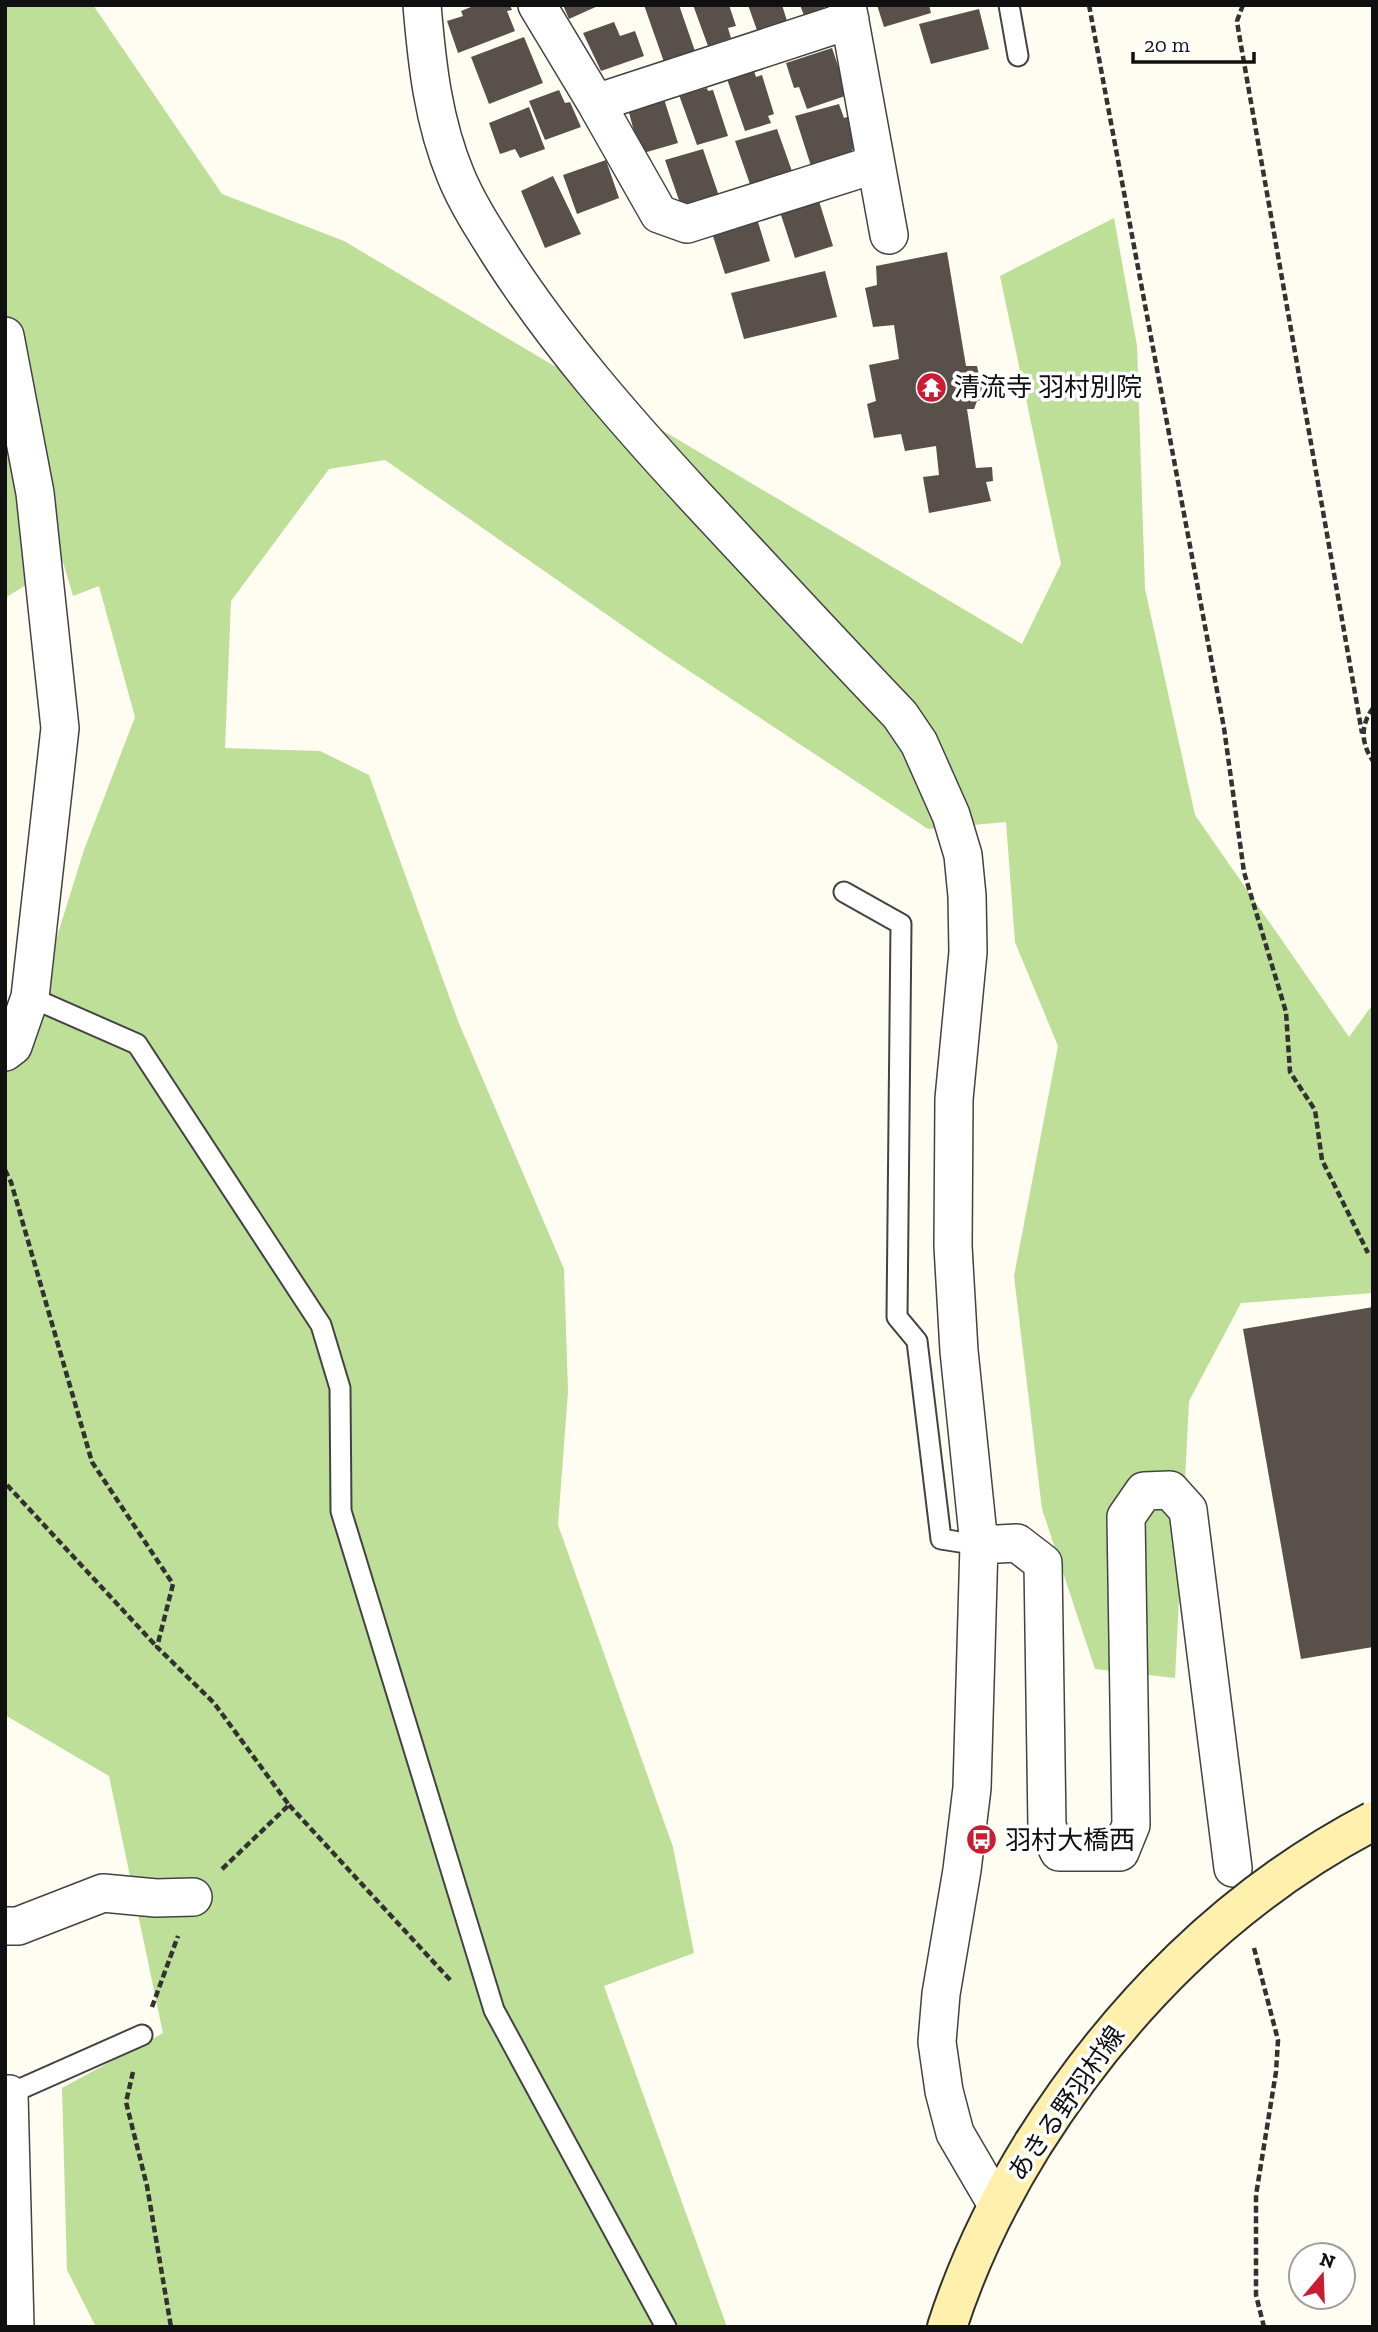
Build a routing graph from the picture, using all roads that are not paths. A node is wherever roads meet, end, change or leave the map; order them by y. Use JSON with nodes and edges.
{"nodes":[{"id":1,"x":422,"y":5,"type":"edge"},
{"id":2,"x":537,"y":5,"type":"edge"},
{"id":3,"x":1009,"y":5,"type":"edge"},
{"id":4,"x":849,"y":13,"type":"edge"},
{"id":5,"x":1018,"y":56,"type":"dead end"},
{"id":6,"x":596,"y":103,"type":"junction"},
{"id":7,"x":876,"y":164,"type":"junction"},
{"id":8,"x":889,"y":235,"type":"dead end"},
{"id":9,"x":5,"y":336,"type":"edge"},
{"id":10,"x":844,"y":892,"type":"dead end"},
{"id":11,"x":30,"y":997,"type":"junction"},
{"id":12,"x":5,"y":1052,"type":"edge"},
{"id":13,"x":979,"y":1545,"type":"junction"},
{"id":14,"x":1373,"y":1821,"type":"edge"},
{"id":15,"x":1233,"y":1868,"type":"dead end"},
{"id":16,"x":193,"y":1897,"type":"road end"},
{"id":17,"x":5,"y":1926,"type":"edge"},
{"id":18,"x":142,"y":2035,"type":"road end"},
{"id":19,"x":7,"y":2094,"type":"edge"},
{"id":20,"x":998,"y":2206,"type":"junction"},
{"id":21,"x":11,"y":2310,"type":"edge"},
{"id":22,"x":666,"y":2327,"type":"edge"},
{"id":23,"x":947,"y":2327,"type":"edge"}],
"edges":[{"from":1,"to":13,"type":"street"},
{"from":2,"to":6,"type":"street"},
{"from":3,"to":5,"type":"lane"},
{"from":4,"to":6,"type":"street"},
{"from":4,"to":7,"type":"street"},
{"from":6,"to":7,"type":"street"},
{"from":7,"to":8,"type":"street"},
{"from":9,"to":11,"type":"street"},
{"from":10,"to":13,"type":"lane"},
{"from":11,"to":12,"type":"street"},
{"from":11,"to":22,"type":"lane"},
{"from":13,"to":15,"type":"street"},
{"from":13,"to":20,"type":"street"},
{"from":14,"to":20,"type":"main road","name":"あきる野羽村線","bridge":true},
{"from":16,"to":17,"type":"street"},
{"from":18,"to":19,"type":"lane"},
{"from":19,"to":21,"type":"street"},
{"from":20,"to":23,"type":"main road","name":"あきる野羽村線"}]}
